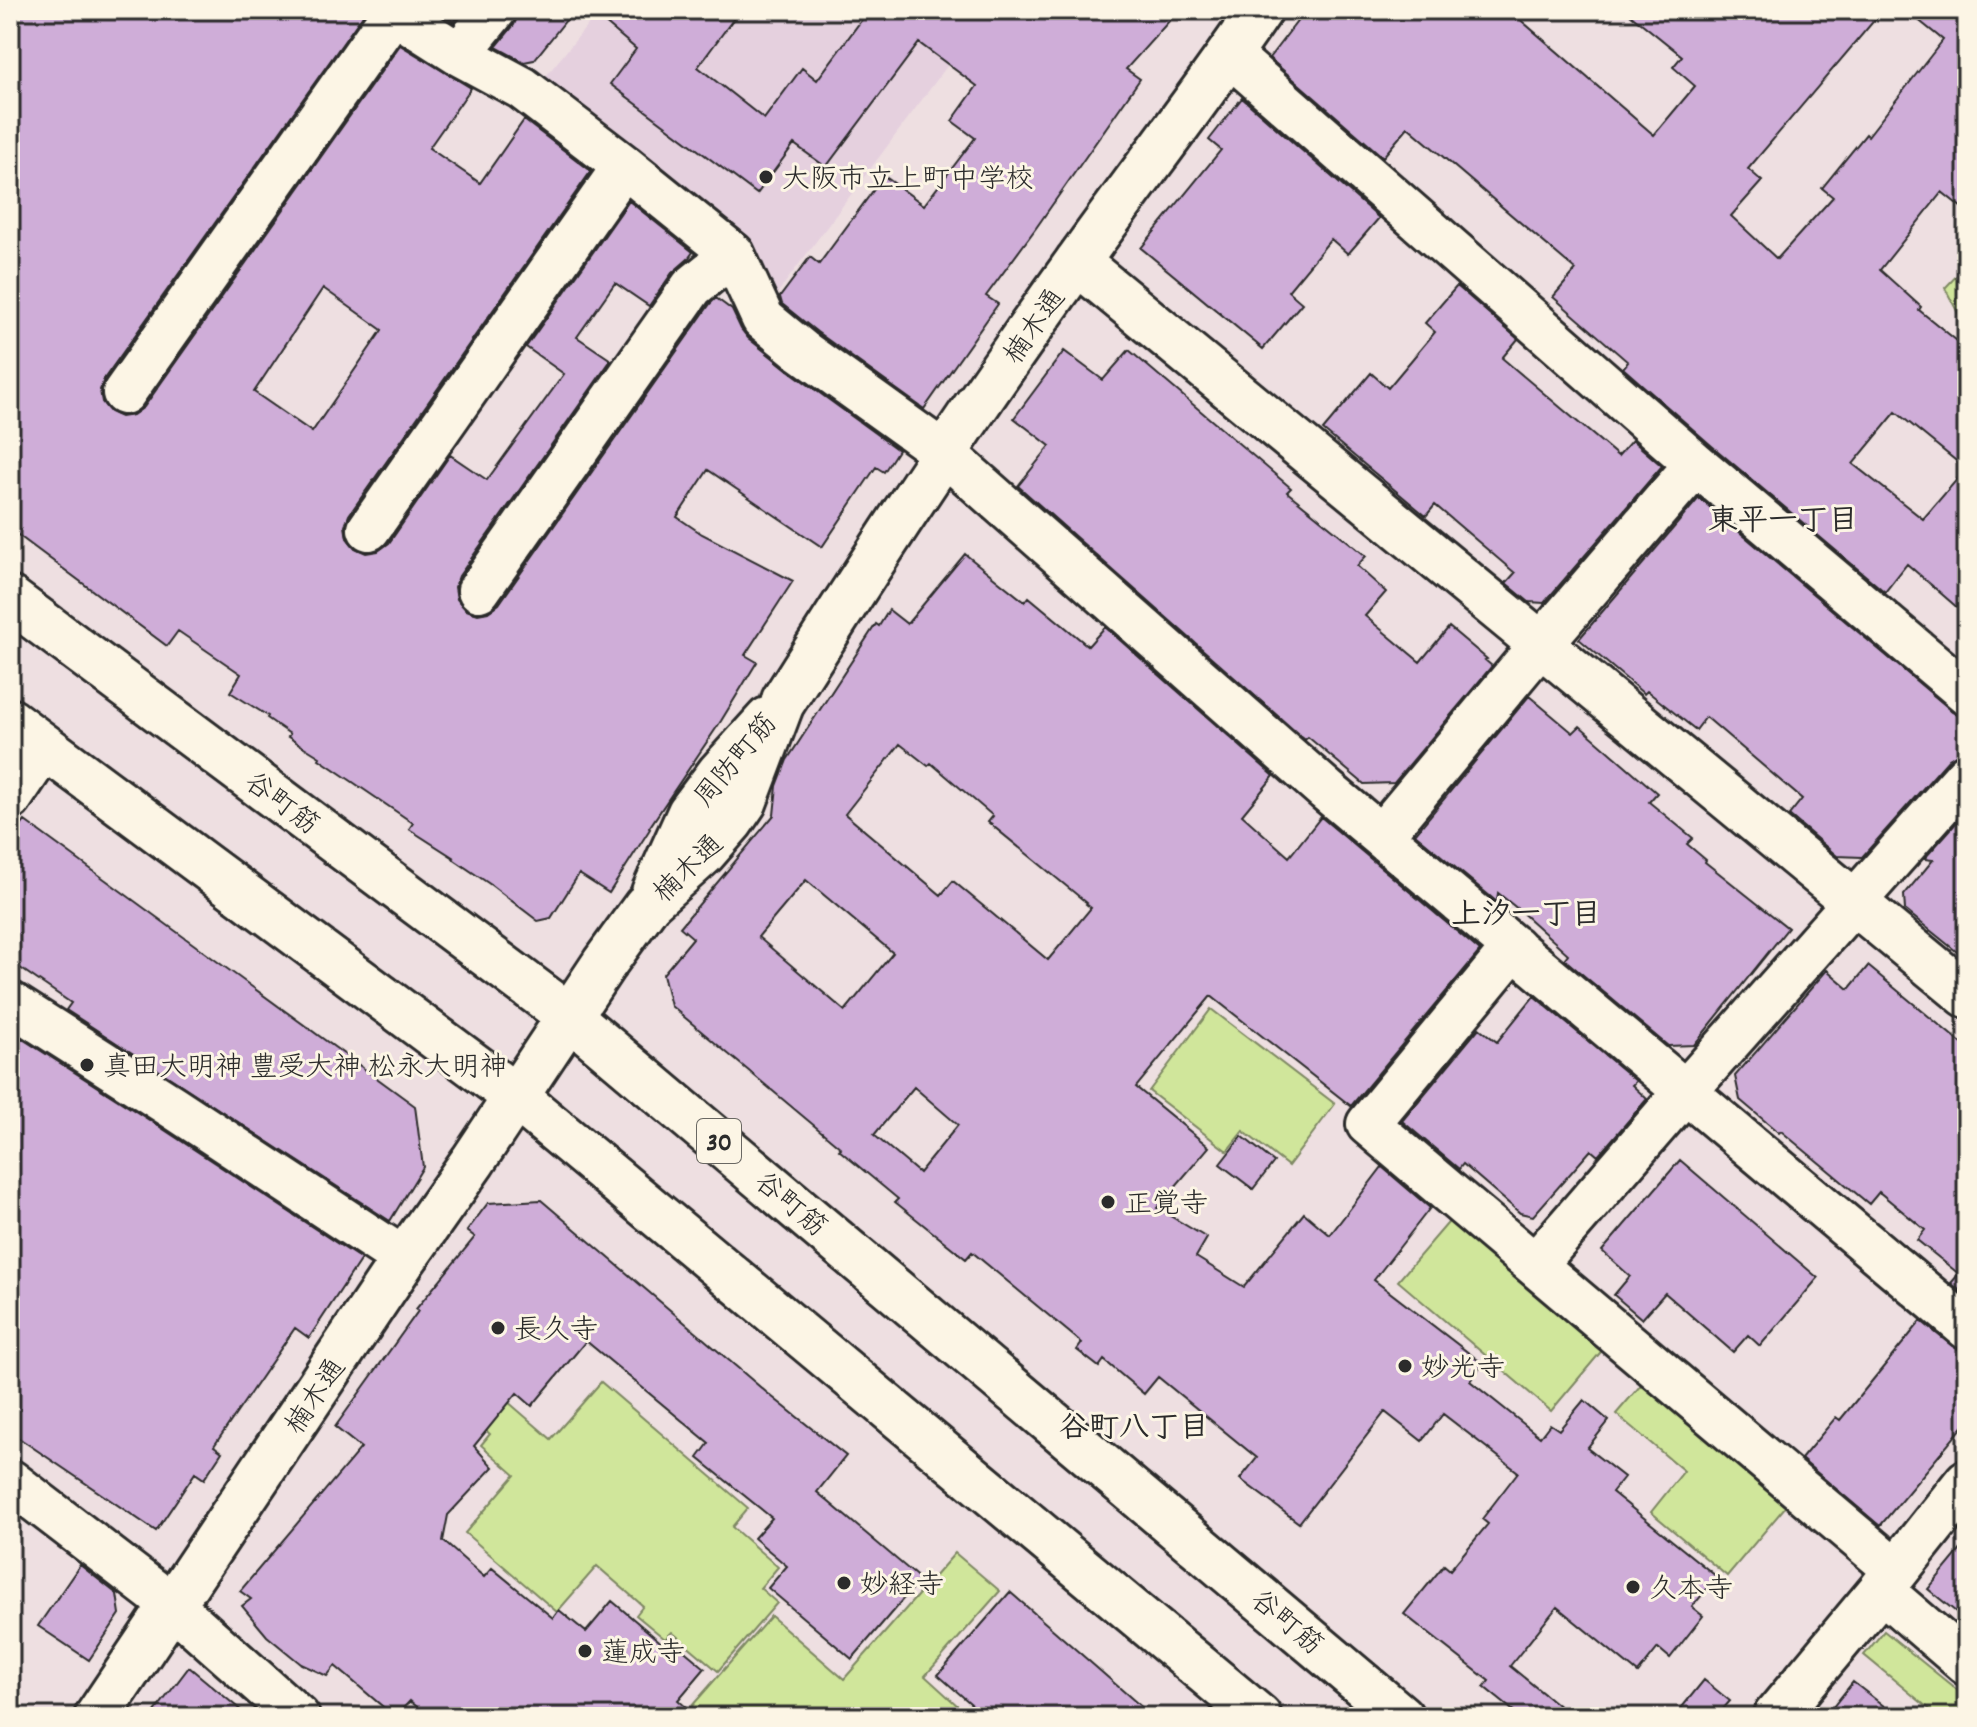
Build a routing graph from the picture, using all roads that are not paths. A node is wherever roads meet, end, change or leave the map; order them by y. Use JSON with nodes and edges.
{"nodes":[{"id":1,"x":495,"y":10,"type":"edge"},
{"id":2,"x":1260,"y":10,"type":"edge"},
{"id":3,"x":392,"y":11,"type":"edge"},
{"id":4,"x":459,"y":54,"type":"junction"},
{"id":5,"x":1230,"y":55,"type":"junction"},
{"id":6,"x":624,"y":166,"type":"junction"},
{"id":7,"x":733,"y":254,"type":"junction"},
{"id":8,"x":1077,"y":262,"type":"junction"},
{"id":9,"x":124,"y":393,"type":"dead end"},
{"id":10,"x":944,"y":453,"type":"junction"},
{"id":11,"x":1696,"y":464,"type":"junction"},
{"id":12,"x":369,"y":529,"type":"dead end"},
{"id":13,"x":479,"y":590,"type":"dead end"},
{"id":14,"x":10,"y":599,"type":"edge"},
{"id":15,"x":1541,"y":644,"type":"junction"},
{"id":16,"x":1967,"y":693,"type":"edge"},
{"id":17,"x":784,"y":700,"type":"joint"},
{"id":18,"x":10,"y":721,"type":"edge"},
{"id":19,"x":45,"y":747,"type":"junction"},
{"id":20,"x":1967,"y":775,"type":"edge"},
{"id":21,"x":10,"y":799,"type":"edge"},
{"id":22,"x":1381,"y":836,"type":"junction"},
{"id":23,"x":1854,"y":902,"type":"junction"},
{"id":24,"x":646,"y":906,"type":"joint"},
{"id":25,"x":1514,"y":947,"type":"junction"},
{"id":26,"x":1967,"y":995,"type":"edge"},
{"id":27,"x":10,"y":1003,"type":"edge"},
{"id":28,"x":569,"y":1016,"type":"junction"},
{"id":29,"x":1685,"y":1092,"type":"junction"},
{"id":30,"x":516,"y":1097,"type":"junction"},
{"id":31,"x":404,"y":1259,"type":"junction"},
{"id":32,"x":1535,"y":1265,"type":"junction"},
{"id":33,"x":1967,"y":1328,"type":"edge"},
{"id":34,"x":10,"y":1481,"type":"edge"},
{"id":35,"x":1967,"y":1482,"type":"edge"},
{"id":36,"x":1889,"y":1580,"type":"junction"},
{"id":37,"x":173,"y":1606,"type":"junction"},
{"id":38,"x":1967,"y":1664,"type":"edge"},
{"id":39,"x":97,"y":1717,"type":"edge"},
{"id":40,"x":298,"y":1717,"type":"edge"},
{"id":41,"x":1259,"y":1717,"type":"edge"},
{"id":42,"x":1401,"y":1717,"type":"edge"},
{"id":43,"x":1775,"y":1717,"type":"edge"}],
"edges":[{"from":1,"to":4,"type":"street"},
{"from":2,"to":5,"type":"main road","name":"楠木通"},
{"from":3,"to":4,"type":"street"},
{"from":3,"to":9,"type":"street"},
{"from":4,"to":6,"type":"street"},
{"from":5,"to":8,"type":"main road","name":"楠木通"},
{"from":5,"to":11,"type":"street"},
{"from":6,"to":7,"type":"street"},
{"from":6,"to":12,"type":"street"},
{"from":7,"to":10,"type":"street"},
{"from":7,"to":13,"type":"street"},
{"from":8,"to":10,"type":"main road","name":"楠木通"},
{"from":8,"to":15,"type":"main road"},
{"from":10,"to":17,"type":"main road","name":"楠木通"},
{"from":10,"to":22,"type":"street"},
{"from":11,"to":15,"type":"street"},
{"from":11,"to":16,"type":"street"},
{"from":14,"to":28,"type":"main road","name":"谷町筋","number":"30"},
{"from":15,"to":22,"type":"street"},
{"from":15,"to":23,"type":"main road"},
{"from":17,"to":24,"type":"street","name":"楠木通"},
{"from":18,"to":19,"type":"main road"},
{"from":19,"to":21,"type":"street"},
{"from":19,"to":30,"type":"main road"},
{"from":20,"to":23,"type":"street"},
{"from":22,"to":25,"type":"street"},
{"from":23,"to":26,"type":"main road"},
{"from":23,"to":29,"type":"street"},
{"from":24,"to":28,"type":"main road","name":"楠木通"},
{"from":25,"to":29,"type":"street"},
{"from":25,"to":32,"type":"street"},
{"from":27,"to":31,"type":"street"},
{"from":28,"to":30,"type":"main road","name":"楠木通"},
{"from":28,"to":42,"type":"main road","name":"谷町筋","number":"30"},
{"from":29,"to":32,"type":"street"},
{"from":29,"to":33,"type":"street"},
{"from":30,"to":31,"type":"main road","name":"楠木通"},
{"from":30,"to":41,"type":"main road"},
{"from":31,"to":37,"type":"main road","name":"楠木通"},
{"from":32,"to":36,"type":"street"},
{"from":34,"to":37,"type":"street"},
{"from":35,"to":36,"type":"main road"},
{"from":36,"to":38,"type":"street"},
{"from":36,"to":43,"type":"main road"},
{"from":37,"to":39,"type":"main road","name":"楠木通"},
{"from":37,"to":40,"type":"street"}]}
